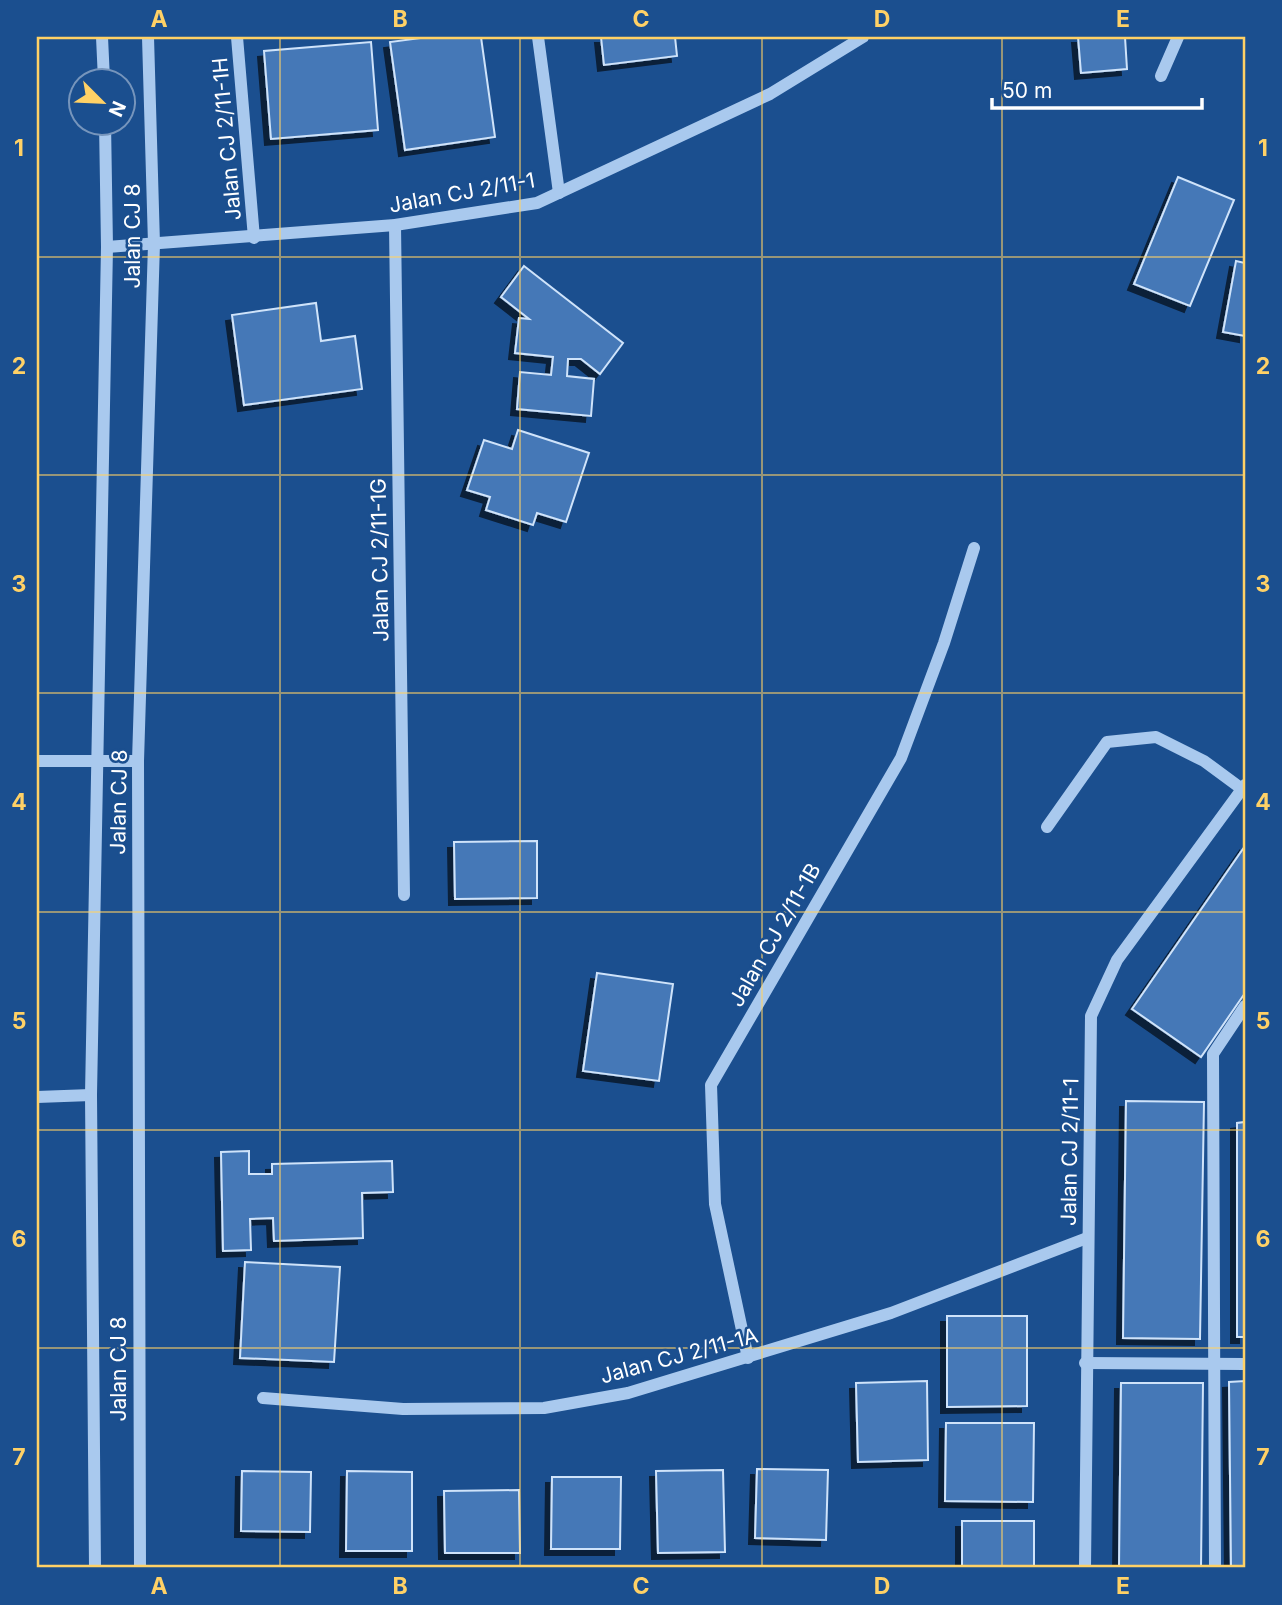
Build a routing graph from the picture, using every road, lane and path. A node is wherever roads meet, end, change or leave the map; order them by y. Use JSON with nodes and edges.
{"nodes":[{"id":1,"x":102,"y":37,"type":"edge"},
{"id":2,"x":148,"y":37,"type":"edge"},
{"id":3,"x":237,"y":37,"type":"edge"},
{"id":4,"x":538,"y":37,"type":"edge"},
{"id":5,"x":841,"y":37,"type":"edge"},
{"id":6,"x":863,"y":37,"type":"edge"},
{"id":7,"x":1178,"y":37,"type":"edge"},
{"id":8,"x":842,"y":51,"type":"junction"},
{"id":9,"x":103,"y":66,"type":"edge"},
{"id":10,"x":1161,"y":76,"type":"dead end"},
{"id":11,"x":105,"y":136,"type":"edge"},
{"id":12,"x":559,"y":193,"type":"junction"},
{"id":13,"x":395,"y":225,"type":"junction"},
{"id":14,"x":254,"y":238,"type":"junction"},
{"id":15,"x":154,"y":244,"type":"junction"},
{"id":16,"x":107,"y":247,"type":"junction"},
{"id":17,"x":974,"y":548,"type":"dead end"},
{"id":18,"x":37,"y":761,"type":"edge"},
{"id":19,"x":95,"y":761,"type":"junction"},
{"id":20,"x":138,"y":761,"type":"junction"},
{"id":21,"x":1244,"y":787,"type":"edge"},
{"id":22,"x":1047,"y":827,"type":"dead end"},
{"id":23,"x":404,"y":895,"type":"dead end"},
{"id":24,"x":1245,"y":1006,"type":"edge"},
{"id":25,"x":91,"y":1096,"type":"junction"},
{"id":26,"x":37,"y":1097,"type":"edge"},
{"id":27,"x":1087,"y":1237,"type":"junction"},
{"id":28,"x":748,"y":1358,"type":"junction"},
{"id":29,"x":1085,"y":1363,"type":"junction"},
{"id":30,"x":1216,"y":1364,"type":"junction"},
{"id":31,"x":1245,"y":1364,"type":"edge"},
{"id":32,"x":263,"y":1398,"type":"dead end"},
{"id":33,"x":95,"y":1568,"type":"edge"},
{"id":34,"x":140,"y":1568,"type":"edge"},
{"id":35,"x":1084,"y":1568,"type":"edge"},
{"id":36,"x":1215,"y":1568,"type":"edge"}],
"edges":[{"from":1,"to":9,"type":"street"},
{"from":2,"to":15,"type":"street","name":"Jalan CJ 8"},
{"from":3,"to":14,"type":"street","name":"Jalan CJ 2/11-1H"},
{"from":4,"to":12,"type":"street"},
{"from":5,"to":8,"type":"street"},
{"from":6,"to":8,"type":"street","name":"Jalan CJ 2/11-1"},
{"from":7,"to":10,"type":"street"},
{"from":8,"to":12,"type":"street","name":"Jalan CJ 2/11-1"},
{"from":11,"to":16,"type":"street","name":"Jalan CJ 8"},
{"from":12,"to":13,"type":"street","name":"Jalan CJ 2/11-1"},
{"from":13,"to":14,"type":"street","name":"Jalan CJ 2/11-1"},
{"from":13,"to":23,"type":"street","name":"Jalan CJ 2/11-1G"},
{"from":14,"to":15,"type":"street","name":"Jalan CJ 2/11-1"},
{"from":15,"to":16,"type":"street","name":"Jalan CJ 2/11-1"},
{"from":15,"to":20,"type":"street","name":"Jalan CJ 8"},
{"from":16,"to":19,"type":"street","name":"Jalan CJ 8"},
{"from":17,"to":28,"type":"street","name":"Jalan CJ 2/11-1B"},
{"from":18,"to":19,"type":"street"},
{"from":19,"to":20,"type":"street"},
{"from":19,"to":25,"type":"street","name":"Jalan CJ 8"},
{"from":20,"to":34,"type":"street","name":"Jalan CJ 8"},
{"from":21,"to":22,"type":"street"},
{"from":21,"to":27,"type":"street","name":"Jalan CJ 2/11-1"},
{"from":24,"to":30,"type":"street"},
{"from":25,"to":26,"type":"street"},
{"from":25,"to":33,"type":"street","name":"Jalan CJ 8"},
{"from":27,"to":28,"type":"street","name":"Jalan CJ 2/11-1A"},
{"from":27,"to":29,"type":"street","name":"Jalan CJ 2/11-1"},
{"from":28,"to":32,"type":"street","name":"Jalan CJ 2/11-1A"},
{"from":29,"to":30,"type":"street"},
{"from":29,"to":35,"type":"street","name":"Jalan CJ 2/11-1"},
{"from":30,"to":31,"type":"street"},
{"from":30,"to":36,"type":"street"}]}
